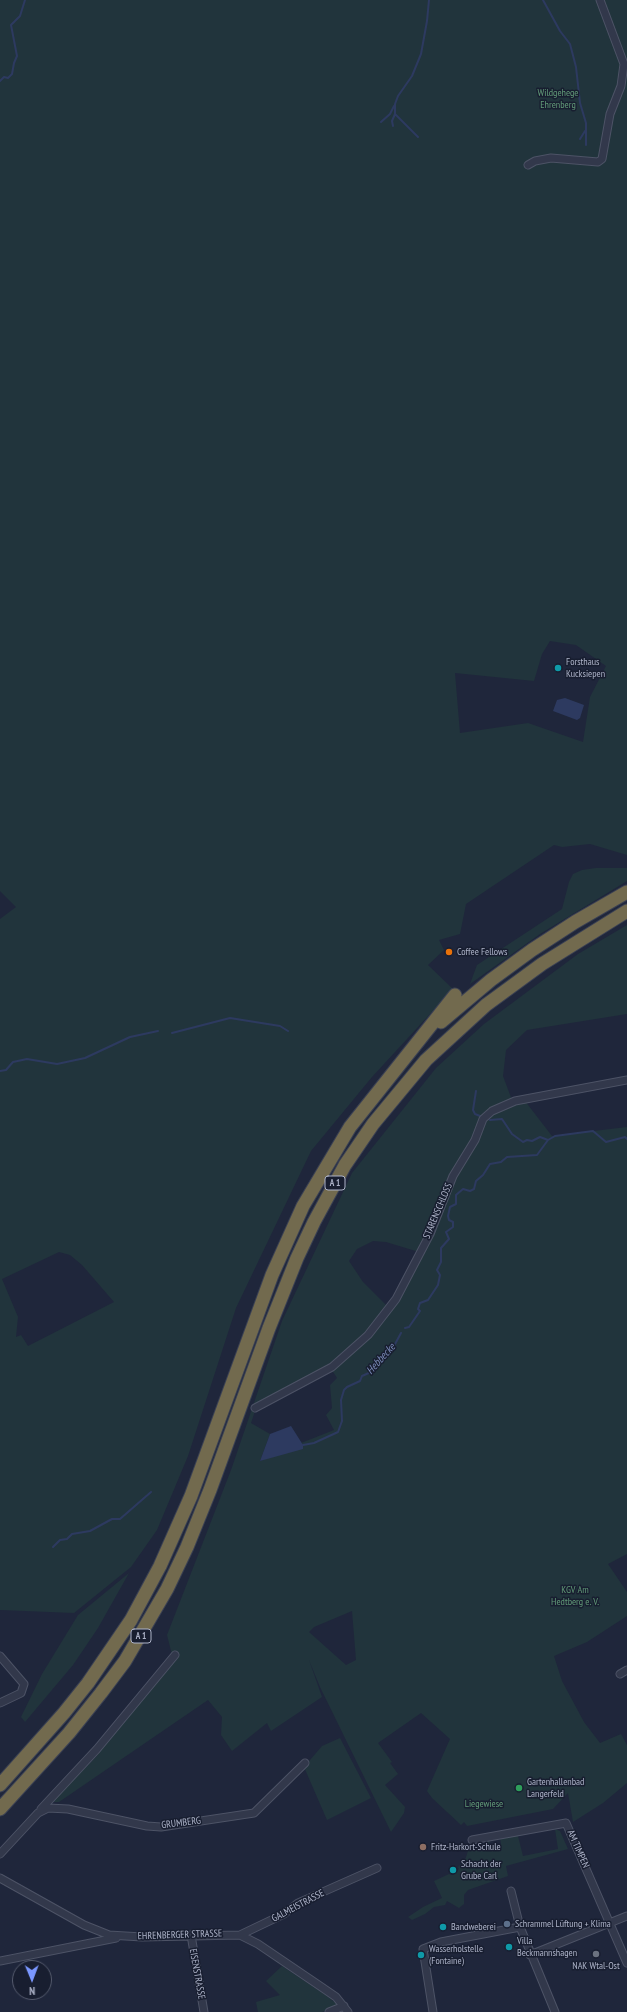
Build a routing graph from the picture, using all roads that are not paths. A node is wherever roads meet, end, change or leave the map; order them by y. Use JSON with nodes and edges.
{"nodes":[{"id":1,"x":600,"y":0,"type":"edge"},
{"id":2,"x":528,"y":165,"type":"dead end"},
{"id":3,"x":627,"y":892,"type":"edge"},
{"id":4,"x":627,"y":911,"type":"edge"},
{"id":5,"x":454,"y":995,"type":"dead end"},
{"id":6,"x":419,"y":1042,"type":"junction"},
{"id":7,"x":627,"y":1080,"type":"edge"},
{"id":8,"x":255,"y":1408,"type":"dead end"},
{"id":9,"x":175,"y":1655,"type":"dead end"},
{"id":10,"x":0,"y":1656,"type":"edge"},
{"id":11,"x":0,"y":1703,"type":"edge"},
{"id":12,"x":305,"y":1763,"type":"dead end"},
{"id":13,"x":0,"y":1785,"type":"edge"},
{"id":14,"x":0,"y":1809,"type":"edge"},
{"id":15,"x":38,"y":1813,"type":"junction"},
{"id":16,"x":472,"y":1840,"type":"dead end"},
{"id":17,"x":0,"y":1854,"type":"edge"},
{"id":18,"x":377,"y":1868,"type":"dead end"},
{"id":19,"x":0,"y":1878,"type":"edge"},
{"id":20,"x":511,"y":1891,"type":"dead end"},
{"id":21,"x":627,"y":1916,"type":"edge"},
{"id":22,"x":610,"y":1923,"type":"junction"},
{"id":23,"x":520,"y":1927,"type":"junction"},
{"id":24,"x":191,"y":1935,"type":"junction"},
{"id":25,"x":240,"y":1935,"type":"junction"},
{"id":26,"x":123,"y":1937,"type":"junction"},
{"id":27,"x":530,"y":1955,"type":"junction"},
{"id":28,"x":0,"y":1961,"type":"edge"},
{"id":29,"x":627,"y":1963,"type":"edge"},
{"id":30,"x":346,"y":2009,"type":"edge"},
{"id":31,"x":204,"y":2012,"type":"edge"},
{"id":32,"x":329,"y":2012,"type":"edge"},
{"id":33,"x":433,"y":2012,"type":"edge"},
{"id":34,"x":555,"y":2012,"type":"edge"}],
"edges":[{"from":1,"to":2,"type":"street"},
{"from":3,"to":6,"type":"highway","number":"A 1"},
{"from":4,"to":14,"type":"highway","number":"A 1"},
{"from":5,"to":6,"type":"highway"},
{"from":6,"to":13,"type":"highway","number":"A 1"},
{"from":7,"to":8,"type":"street","name":"STARENSCHLOSS"},
{"from":9,"to":15,"type":"street","name":"GRUMBERG"},
{"from":10,"to":11,"type":"street"},
{"from":12,"to":15,"type":"street","name":"GRUMBERG"},
{"from":15,"to":17,"type":"street","name":"GRUMBERG"},
{"from":16,"to":22,"type":"street","name":"AM TIMPEN"},
{"from":18,"to":25,"type":"street","name":"GALMEISTRASSE"},
{"from":19,"to":26,"type":"street","name":"EHRENBERGER STRASSE"},
{"from":20,"to":23,"type":"street"},
{"from":21,"to":22,"type":"street"},
{"from":22,"to":27,"type":"street"},
{"from":22,"to":29,"type":"street","name":"AM TIMPEN"},
{"from":23,"to":27,"type":"street"},
{"from":23,"to":33,"type":"street"},
{"from":24,"to":25,"type":"street","name":"EHRENBERGER STRASSE"},
{"from":24,"to":26,"type":"street","name":"EHRENBERGER STRASSE"},
{"from":24,"to":31,"type":"street","name":"EISENSTRASSE"},
{"from":25,"to":30,"type":"street","name":"EHRENBERGER STRASSE"},
{"from":26,"to":28,"type":"street"},
{"from":27,"to":34,"type":"street"},
{"from":30,"to":32,"type":"street"}]}
